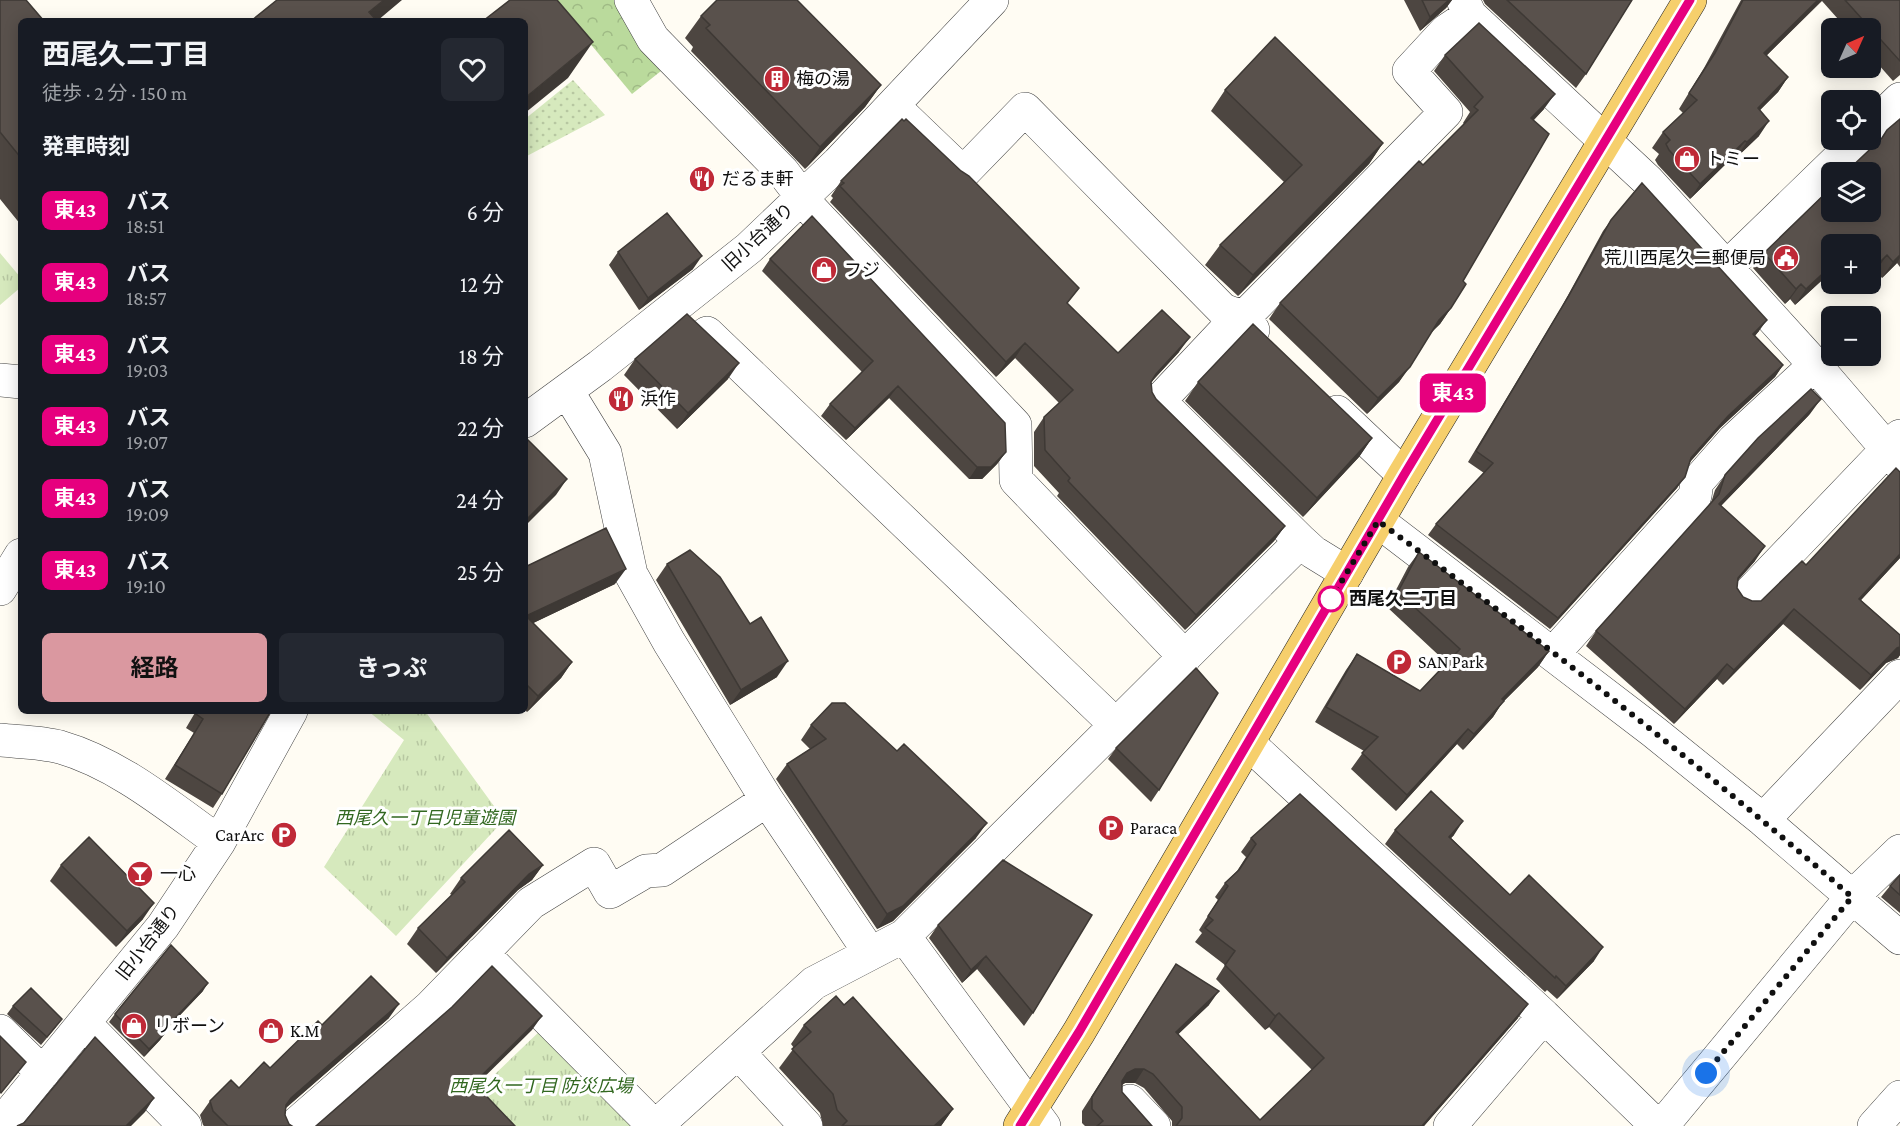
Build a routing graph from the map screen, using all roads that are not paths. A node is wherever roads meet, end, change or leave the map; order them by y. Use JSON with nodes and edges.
{"nodes":[{"id":1,"x":631,"y":0,"type":"edge"},
{"id":2,"x":992,"y":0,"type":"edge"},
{"id":3,"x":1690,"y":0,"type":"edge"},
{"id":4,"x":1467,"y":7,"type":"edge"},
{"id":5,"x":893,"y":106,"type":"junction"},
{"id":6,"x":1606,"y":141,"type":"junction"},
{"id":7,"x":1848,"y":150,"type":"edge"},
{"id":8,"x":802,"y":195,"type":"junction"},
{"id":9,"x":1726,"y":268,"type":"junction"},
{"id":10,"x":678,"y":305,"type":"junction"},
{"id":11,"x":1239,"y":316,"type":"junction"},
{"id":12,"x":1273,"y":350,"type":"edge"},
{"id":13,"x":1815,"y":365,"type":"junction"},
{"id":14,"x":0,"y":380,"type":"edge"},
{"id":15,"x":18,"y":382,"type":"edge"},
{"id":16,"x":567,"y":391,"type":"junction"},
{"id":17,"x":1316,"y":391,"type":"edge"},
{"id":18,"x":528,"y":419,"type":"edge"},
{"id":19,"x":1895,"y":450,"type":"edge"},
{"id":20,"x":1404,"y":475,"type":"junction"},
{"id":21,"x":1378,"y":521,"type":"junction"},
{"id":22,"x":1301,"y":541,"type":"junction"},
{"id":23,"x":18,"y":560,"type":"edge"},
{"id":24,"x":1347,"y":573,"type":"junction"},
{"id":25,"x":0,"y":589,"type":"edge"},
{"id":26,"x":1745,"y":598,"type":"edge"},
{"id":27,"x":1553,"y":654,"type":"junction"},
{"id":28,"x":1185,"y":657,"type":"junction"},
{"id":29,"x":1900,"y":676,"type":"edge"},
{"id":30,"x":289,"y":714,"type":"edge"},
{"id":31,"x":1117,"y":726,"type":"junction"},
{"id":32,"x":0,"y":740,"type":"edge"},
{"id":33,"x":1248,"y":742,"type":"junction"},
{"id":34,"x":767,"y":800,"type":"junction"},
{"id":35,"x":1763,"y":819,"type":"junction"},
{"id":36,"x":219,"y":842,"type":"junction"},
{"id":37,"x":1900,"y":851,"type":"edge"},
{"id":38,"x":1852,"y":897,"type":"junction"},
{"id":39,"x":903,"y":936,"type":"junction"},
{"id":40,"x":1900,"y":938,"type":"edge"},
{"id":41,"x":482,"y":953,"type":"junction"},
{"id":42,"x":870,"y":953,"type":"junction"},
{"id":43,"x":1544,"y":1016,"type":"junction"},
{"id":44,"x":84,"y":1023,"type":"junction"},
{"id":45,"x":0,"y":1031,"type":"edge"},
{"id":46,"x":738,"y":1052,"type":"junction"},
{"id":47,"x":43,"y":1073,"type":"junction"},
{"id":48,"x":1900,"y":1097,"type":"edge"},
{"id":49,"x":1130,"y":1101,"type":"edge"},
{"id":50,"x":1032,"y":1120,"type":"edge"},
{"id":51,"x":0,"y":1125,"type":"edge"},
{"id":52,"x":185,"y":1126,"type":"edge"},
{"id":53,"x":294,"y":1126,"type":"edge"},
{"id":54,"x":655,"y":1126,"type":"edge"},
{"id":55,"x":806,"y":1126,"type":"edge"},
{"id":56,"x":1154,"y":1126,"type":"edge"},
{"id":57,"x":1450,"y":1126,"type":"edge"},
{"id":58,"x":1657,"y":1126,"type":"edge"},
{"id":59,"x":1662,"y":1126,"type":"edge"},
{"id":60,"x":1874,"y":1126,"type":"edge"}],
"edges":[{"from":1,"to":8,"type":"street"},
{"from":2,"to":5,"type":"street","name":"旧小台通り"},
{"from":3,"to":6,"type":"main road"},
{"from":4,"to":6,"type":"street"},
{"from":4,"to":11,"type":"street"},
{"from":5,"to":8,"type":"street","name":"旧小台通り"},
{"from":5,"to":11,"type":"street"},
{"from":6,"to":9,"type":"street"},
{"from":6,"to":20,"type":"main road"},
{"from":7,"to":9,"type":"street"},
{"from":8,"to":10,"type":"street","name":"旧小台通り"},
{"from":8,"to":28,"type":"street"},
{"from":9,"to":13,"type":"street"},
{"from":10,"to":16,"type":"street","name":"旧小台通り"},
{"from":10,"to":31,"type":"street"},
{"from":11,"to":12,"type":"street"},
{"from":11,"to":22,"type":"street"},
{"from":13,"to":19,"type":"street"},
{"from":13,"to":27,"type":"street"},
{"from":14,"to":15,"type":"street"},
{"from":16,"to":18,"type":"street","name":"旧小台通り"},
{"from":16,"to":34,"type":"street"},
{"from":17,"to":20,"type":"street"},
{"from":19,"to":26,"type":"street"},
{"from":20,"to":21,"type":"main road"},
{"from":21,"to":24,"type":"main road"},
{"from":21,"to":27,"type":"street"},
{"from":22,"to":24,"type":"street"},
{"from":22,"to":28,"type":"street"},
{"from":23,"to":25,"type":"street"},
{"from":24,"to":33,"type":"main road"},
{"from":27,"to":35,"type":"street"},
{"from":28,"to":31,"type":"street"},
{"from":29,"to":35,"type":"street"},
{"from":30,"to":36,"type":"street","name":"旧小台通り"},
{"from":31,"to":39,"type":"street"},
{"from":32,"to":36,"type":"street"},
{"from":33,"to":43,"type":"street"},
{"from":33,"to":50,"type":"main road"},
{"from":34,"to":41,"type":"street"},
{"from":34,"to":42,"type":"street"},
{"from":35,"to":38,"type":"street"},
{"from":36,"to":44,"type":"street","name":"旧小台通り"},
{"from":37,"to":38,"type":"street"},
{"from":38,"to":40,"type":"street"},
{"from":38,"to":59,"type":"street"},
{"from":39,"to":42,"type":"street"},
{"from":39,"to":50,"type":"street"},
{"from":41,"to":53,"type":"street"},
{"from":41,"to":54,"type":"street"},
{"from":42,"to":46,"type":"street"},
{"from":43,"to":57,"type":"street"},
{"from":43,"to":58,"type":"street"},
{"from":44,"to":47,"type":"street","name":"旧小台通り"},
{"from":44,"to":52,"type":"street"},
{"from":45,"to":47,"type":"street"},
{"from":46,"to":54,"type":"street"},
{"from":46,"to":55,"type":"street"},
{"from":47,"to":51,"type":"street","name":"旧小台通り"},
{"from":48,"to":60,"type":"street"},
{"from":49,"to":56,"type":"street"}]}
